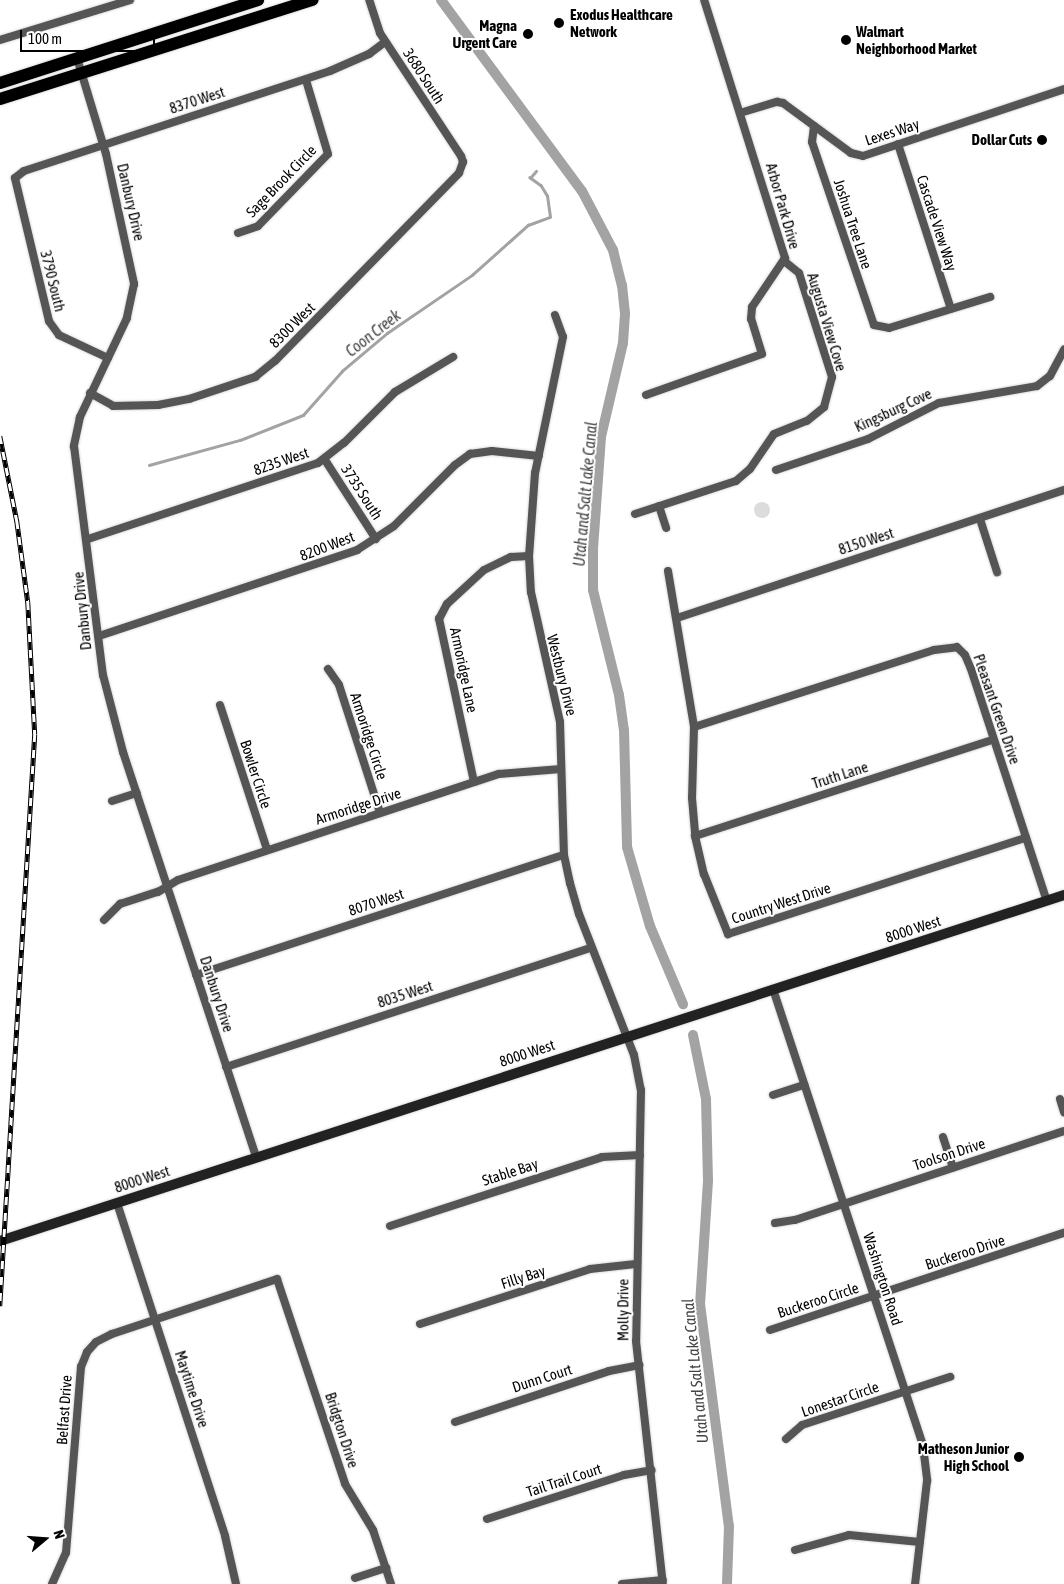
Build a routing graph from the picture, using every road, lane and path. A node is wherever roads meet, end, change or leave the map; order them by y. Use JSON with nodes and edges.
{"nodes":[{"id":1,"x":130,"y":0,"type":"edge"},
{"id":2,"x":258,"y":0,"type":"edge"},
{"id":3,"x":313,"y":0,"type":"edge"},
{"id":4,"x":369,"y":0,"type":"edge"},
{"id":5,"x":704,"y":0,"type":"edge"},
{"id":6,"x":0,"y":40,"type":"edge"},
{"id":7,"x":385,"y":42,"type":"junction"},
{"id":8,"x":77,"y":58,"type":"junction"},
{"id":9,"x":82,"y":73,"type":"junction"},
{"id":10,"x":306,"y":80,"type":"junction"},
{"id":11,"x":0,"y":83,"type":"edge"},
{"id":12,"x":1064,"y":89,"type":"edge"},
{"id":13,"x":0,"y":99,"type":"edge"},
{"id":14,"x":740,"y":113,"type":"junction"},
{"id":15,"x":814,"y":126,"type":"junction"},
{"id":16,"x":898,"y":144,"type":"junction"},
{"id":17,"x":104,"y":145,"type":"junction"},
{"id":18,"x":464,"y":162,"type":"joint"},
{"id":19,"x":15,"y":178,"type":"joint"},
{"id":20,"x":238,"y":233,"type":"dead end"},
{"id":21,"x":784,"y":261,"type":"junction"},
{"id":22,"x":990,"y":297,"type":"dead end"},
{"id":23,"x":951,"y":309,"type":"junction"},
{"id":24,"x":555,"y":315,"type":"dead end"},
{"id":25,"x":1064,"y":350,"type":"edge"},
{"id":26,"x":453,"y":357,"type":"dead end"},
{"id":27,"x":108,"y":358,"type":"junction"},
{"id":28,"x":90,"y":393,"type":"junction"},
{"id":29,"x":646,"y":395,"type":"dead end"},
{"id":30,"x":539,"y":456,"type":"junction"},
{"id":31,"x":325,"y":460,"type":"junction"},
{"id":32,"x":776,"y":470,"type":"dead end"},
{"id":33,"x":1064,"y":490,"type":"edge"},
{"id":34,"x":659,"y":506,"type":"junction"},
{"id":35,"x":635,"y":514,"type":"dead end"},
{"id":36,"x":980,"y":518,"type":"junction"},
{"id":37,"x":666,"y":528,"type":"dead end"},
{"id":38,"x":88,"y":539,"type":"junction"},
{"id":39,"x":376,"y":539,"type":"junction"},
{"id":40,"x":530,"y":556,"type":"junction"},
{"id":41,"x":668,"y":571,"type":"dead end"},
{"id":42,"x":997,"y":572,"type":"dead end"},
{"id":43,"x":677,"y":618,"type":"junction"},
{"id":44,"x":99,"y":636,"type":"junction"},
{"id":45,"x":328,"y":669,"type":"dead end"},
{"id":46,"x":220,"y":705,"type":"dead end"},
{"id":47,"x":694,"y":727,"type":"junction"},
{"id":48,"x":993,"y":740,"type":"junction"},
{"id":49,"x":561,"y":769,"type":"junction"},
{"id":50,"x":474,"y":782,"type":"junction"},
{"id":51,"x":137,"y":793,"type":"junction"},
{"id":52,"x":112,"y":802,"type":"dead end"},
{"id":53,"x":380,"y":813,"type":"junction"},
{"id":54,"x":696,"y":836,"type":"junction"},
{"id":55,"x":1026,"y":838,"type":"junction"},
{"id":56,"x":267,"y":850,"type":"junction"},
{"id":57,"x":564,"y":855,"type":"junction"},
{"id":58,"x":167,"y":886,"type":"junction"},
{"id":59,"x":1064,"y":895,"type":"edge"},
{"id":60,"x":1047,"y":901,"type":"junction"},
{"id":61,"x":104,"y":920,"type":"dead end"},
{"id":62,"x":591,"y":948,"type":"junction"},
{"id":63,"x":196,"y":975,"type":"junction"},
{"id":64,"x":773,"y":989,"type":"junction"},
{"id":65,"x":627,"y":1036,"type":"junction"},
{"id":66,"x":226,"y":1067,"type":"junction"},
{"id":67,"x":804,"y":1085,"type":"junction"},
{"id":68,"x":774,"y":1095,"type":"dead end"},
{"id":69,"x":1060,"y":1099,"type":"dead end"},
{"id":70,"x":1064,"y":1112,"type":"edge"},
{"id":71,"x":1064,"y":1131,"type":"edge"},
{"id":72,"x":943,"y":1138,"type":"dead end"},
{"id":73,"x":640,"y":1155,"type":"junction"},
{"id":74,"x":256,"y":1158,"type":"junction"},
{"id":75,"x":953,"y":1167,"type":"junction"},
{"id":76,"x":117,"y":1203,"type":"junction"},
{"id":77,"x":843,"y":1203,"type":"junction"},
{"id":78,"x":775,"y":1223,"type":"dead end"},
{"id":79,"x":390,"y":1226,"type":"dead end"},
{"id":80,"x":1064,"y":1234,"type":"edge"},
{"id":81,"x":0,"y":1242,"type":"edge"},
{"id":82,"x":636,"y":1264,"type":"junction"},
{"id":83,"x":277,"y":1279,"type":"joint"},
{"id":84,"x":874,"y":1296,"type":"junction"},
{"id":85,"x":155,"y":1319,"type":"junction"},
{"id":86,"x":420,"y":1324,"type":"dead end"},
{"id":87,"x":770,"y":1330,"type":"dead end"},
{"id":88,"x":639,"y":1365,"type":"junction"},
{"id":89,"x":950,"y":1377,"type":"dead end"},
{"id":90,"x":906,"y":1391,"type":"junction"},
{"id":91,"x":455,"y":1422,"type":"dead end"},
{"id":92,"x":786,"y":1439,"type":"dead end"},
{"id":93,"x":652,"y":1470,"type":"junction"},
{"id":94,"x":487,"y":1519,"type":"dead end"},
{"id":95,"x":920,"y":1542,"type":"junction"},
{"id":96,"x":795,"y":1550,"type":"dead end"},
{"id":97,"x":386,"y":1568,"type":"junction"},
{"id":98,"x":355,"y":1578,"type":"dead end"},
{"id":99,"x":663,"y":1582,"type":"edge"},
{"id":100,"x":52,"y":1584,"type":"edge"},
{"id":101,"x":236,"y":1584,"type":"edge"},
{"id":102,"x":391,"y":1584,"type":"edge"},
{"id":103,"x":622,"y":1584,"type":"edge"},
{"id":104,"x":915,"y":1584,"type":"edge"}],
"edges":[{"from":1,"to":6,"type":"street"},
{"from":2,"to":8,"type":"main road"},
{"from":3,"to":9,"type":"main road"},
{"from":4,"to":7,"type":"street","name":"3680 South"},
{"from":5,"to":14,"type":"street","name":"Arbor Park Drive"},
{"from":7,"to":10,"type":"street","name":"8370 West"},
{"from":7,"to":18,"type":"street","name":"3680 South"},
{"from":8,"to":9,"type":"street","name":"Danbury Drive"},
{"from":8,"to":11,"type":"main road"},
{"from":9,"to":13,"type":"main road"},
{"from":9,"to":17,"type":"street","name":"Danbury Drive"},
{"from":10,"to":17,"type":"street","name":"8370 West"},
{"from":10,"to":20,"type":"street","name":"Sage Brook Circle"},
{"from":12,"to":16,"type":"street","name":"Lexes Way"},
{"from":14,"to":15,"type":"street","name":"Lexes Way"},
{"from":14,"to":21,"type":"street","name":"Arbor Park Drive"},
{"from":15,"to":16,"type":"street","name":"Lexes Way"},
{"from":15,"to":23,"type":"street","name":"Joshua Tree Lane"},
{"from":16,"to":23,"type":"street","name":"Cascade View Way"},
{"from":17,"to":19,"type":"street","name":"8370 West"},
{"from":17,"to":27,"type":"street","name":"Danbury Drive"},
{"from":18,"to":28,"type":"street","name":"8300 West"},
{"from":19,"to":27,"type":"street","name":"3790 South"},
{"from":21,"to":29,"type":"street","name":"Arbor Park Drive"},
{"from":21,"to":34,"type":"street","name":"Augusta View Cove"},
{"from":22,"to":23,"type":"street"},
{"from":24,"to":30,"type":"street","name":"Westbury Drive"},
{"from":25,"to":32,"type":"street","name":"Kingsburg Cove"},
{"from":26,"to":31,"type":"street","name":"8235 West"},
{"from":27,"to":28,"type":"street","name":"Danbury Drive"},
{"from":28,"to":38,"type":"street","name":"Danbury Drive"},
{"from":30,"to":39,"type":"street","name":"8200 West"},
{"from":30,"to":40,"type":"street","name":"Westbury Drive"},
{"from":31,"to":38,"type":"street","name":"8235 West"},
{"from":31,"to":39,"type":"street","name":"3735 South"},
{"from":33,"to":36,"type":"street","name":"8150 West"},
{"from":34,"to":35,"type":"street","name":"Augusta View Cove"},
{"from":34,"to":37,"type":"street"},
{"from":36,"to":42,"type":"street"},
{"from":36,"to":43,"type":"street","name":"8150 West"},
{"from":38,"to":44,"type":"street","name":"Danbury Drive"},
{"from":39,"to":44,"type":"street","name":"8200 West"},
{"from":40,"to":49,"type":"street","name":"Westbury Drive"},
{"from":40,"to":50,"type":"street","name":"Armoridge Lane"},
{"from":41,"to":43,"type":"street","name":"Country West Drive"},
{"from":43,"to":47,"type":"street","name":"Country West Drive"},
{"from":44,"to":51,"type":"street","name":"Danbury Drive"},
{"from":45,"to":53,"type":"street","name":"Armoridge Circle"},
{"from":46,"to":56,"type":"street","name":"Bowler Circle"},
{"from":47,"to":48,"type":"street","name":"Pleasant Green Drive"},
{"from":47,"to":54,"type":"street","name":"Country West Drive"},
{"from":48,"to":54,"type":"street","name":"Truth Lane"},
{"from":48,"to":55,"type":"street","name":"Pleasant Green Drive"},
{"from":49,"to":50,"type":"street","name":"Armoridge Drive"},
{"from":49,"to":57,"type":"street","name":"Westbury Drive"},
{"from":50,"to":53,"type":"street","name":"Armoridge Drive"},
{"from":51,"to":52,"type":"street"},
{"from":51,"to":58,"type":"street","name":"Danbury Drive"},
{"from":53,"to":56,"type":"street","name":"Armoridge Drive"},
{"from":54,"to":55,"type":"street","name":"Country West Drive"},
{"from":55,"to":60,"type":"street","name":"Pleasant Green Drive"},
{"from":56,"to":58,"type":"street","name":"Armoridge Drive"},
{"from":57,"to":62,"type":"street","name":"Westbury Drive"},
{"from":57,"to":63,"type":"street","name":"8070 West"},
{"from":58,"to":61,"type":"street","name":"Armoridge Drive"},
{"from":58,"to":63,"type":"street","name":"Danbury Drive"},
{"from":59,"to":60,"type":"street","name":"8000 West"},
{"from":60,"to":64,"type":"street","name":"8000 West"},
{"from":62,"to":65,"type":"street","name":"Westbury Drive"},
{"from":62,"to":66,"type":"street","name":"8035 West"},
{"from":63,"to":66,"type":"street","name":"Danbury Drive"},
{"from":64,"to":65,"type":"street","name":"8000 West"},
{"from":64,"to":67,"type":"street","name":"Washington Road"},
{"from":65,"to":73,"type":"street","name":"Molly Drive"},
{"from":65,"to":74,"type":"street","name":"8000 West"},
{"from":66,"to":74,"type":"street","name":"Danbury Drive"},
{"from":67,"to":68,"type":"street"},
{"from":67,"to":77,"type":"street","name":"Washington Road"},
{"from":69,"to":70,"type":"street"},
{"from":71,"to":75,"type":"street","name":"Toolson Drive"},
{"from":72,"to":75,"type":"street"},
{"from":73,"to":79,"type":"street","name":"Stable Bay"},
{"from":73,"to":82,"type":"street","name":"Molly Drive"},
{"from":74,"to":76,"type":"street","name":"8000 West"},
{"from":75,"to":77,"type":"street","name":"Toolson Drive"},
{"from":76,"to":81,"type":"street","name":"8000 West"},
{"from":76,"to":85,"type":"street","name":"Maytime Drive"},
{"from":77,"to":78,"type":"street","name":"Toolson Drive"},
{"from":77,"to":84,"type":"street","name":"Washington Road"},
{"from":80,"to":84,"type":"street","name":"Buckeroo Drive"},
{"from":82,"to":86,"type":"street","name":"Filly Bay"},
{"from":82,"to":88,"type":"street","name":"Molly Drive"},
{"from":83,"to":85,"type":"street","name":"Belfast Drive"},
{"from":83,"to":97,"type":"street","name":"Bridgton Drive"},
{"from":84,"to":87,"type":"street","name":"Buckeroo Circle"},
{"from":84,"to":90,"type":"street","name":"Washington Road"},
{"from":85,"to":100,"type":"street","name":"Belfast Drive"},
{"from":85,"to":101,"type":"street","name":"Maytime Drive"},
{"from":88,"to":91,"type":"street","name":"Dunn Court"},
{"from":88,"to":93,"type":"street","name":"Molly Drive"},
{"from":89,"to":90,"type":"street","name":"Lonestar Circle"},
{"from":90,"to":92,"type":"street","name":"Lonestar Circle"},
{"from":90,"to":95,"type":"street","name":"Washington Road"},
{"from":93,"to":94,"type":"street","name":"Tail Trail Court"},
{"from":93,"to":99,"type":"street","name":"Molly Drive"},
{"from":95,"to":96,"type":"street"},
{"from":95,"to":104,"type":"street","name":"Washington Road"},
{"from":97,"to":98,"type":"street"},
{"from":97,"to":102,"type":"street","name":"Bridgton Drive"},
{"from":99,"to":103,"type":"street"}]}
